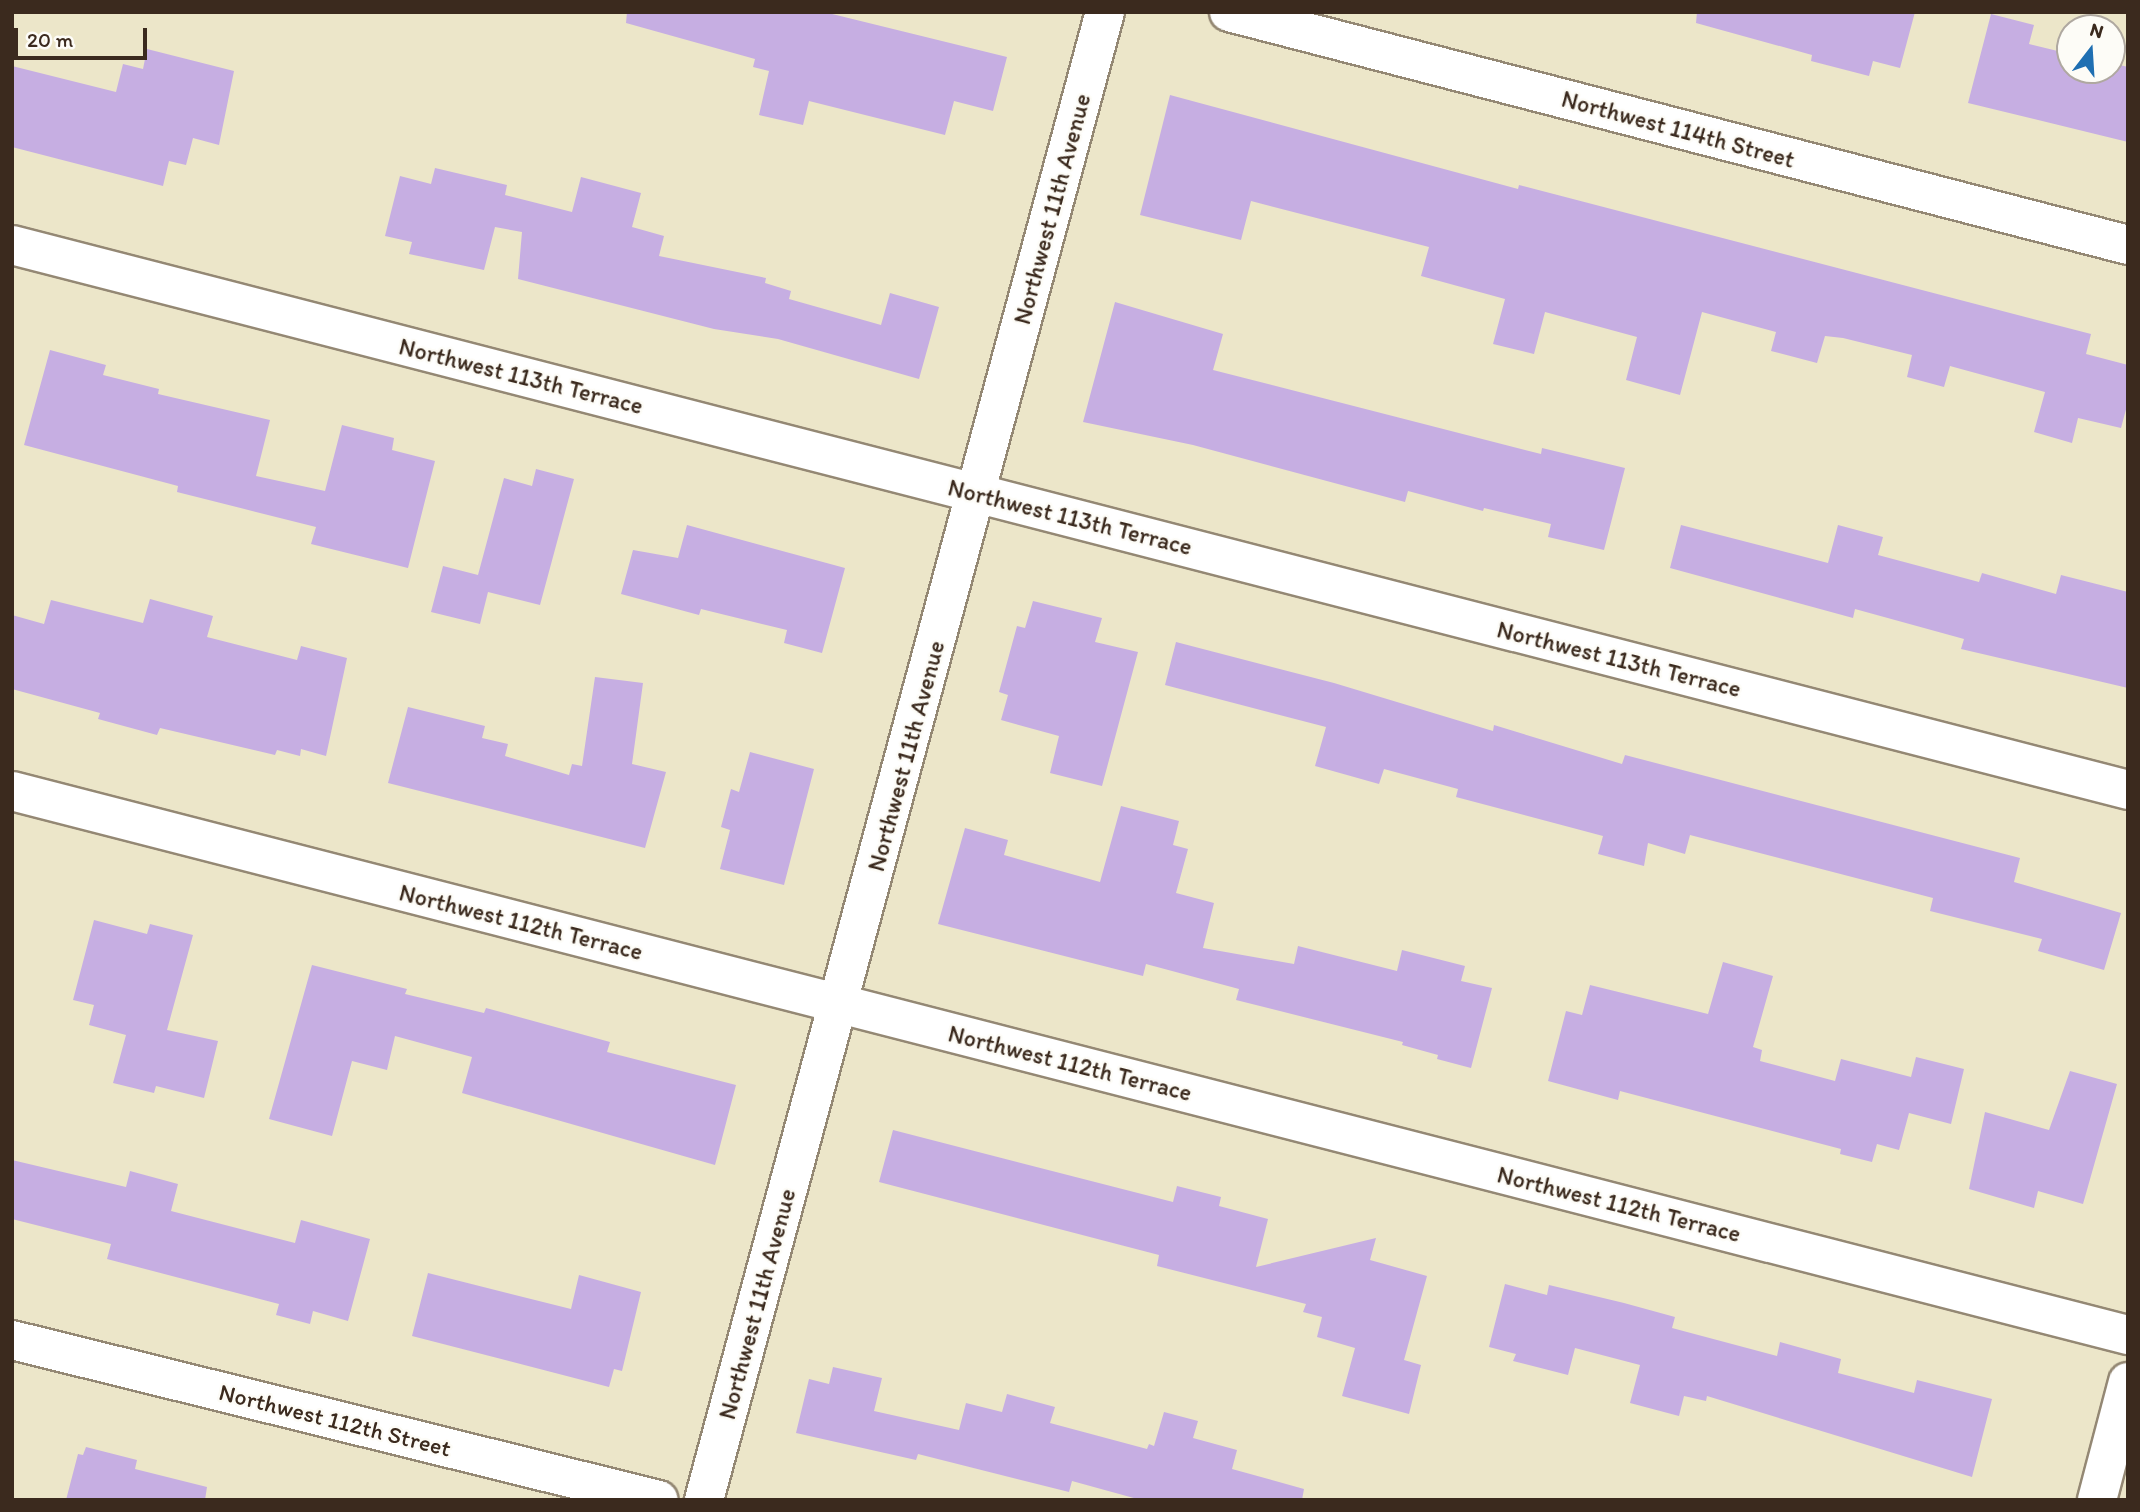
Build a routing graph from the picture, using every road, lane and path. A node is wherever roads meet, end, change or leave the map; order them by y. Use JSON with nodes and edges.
{"nodes":[{"id":1,"x":1105,"y":12,"type":"edge"},
{"id":2,"x":1229,"y":12,"type":"edge"},
{"id":3,"x":12,"y":245,"type":"edge"},
{"id":4,"x":2128,"y":245,"type":"edge"},
{"id":5,"x":976,"y":493,"type":"junction"},
{"id":6,"x":2128,"y":790,"type":"edge"},
{"id":7,"x":12,"y":792,"type":"edge"},
{"id":8,"x":839,"y":1004,"type":"junction"},
{"id":9,"x":2128,"y":1335,"type":"edge"},
{"id":10,"x":12,"y":1340,"type":"edge"},
{"id":11,"x":2128,"y":1382,"type":"edge"},
{"id":12,"x":659,"y":1500,"type":"edge"},
{"id":13,"x":704,"y":1500,"type":"edge"},
{"id":14,"x":2097,"y":1500,"type":"edge"}],
"edges":[{"from":1,"to":5,"type":"street","name":"Northwest 11th Avenue"},
{"from":2,"to":4,"type":"street","name":"Northwest 114th Street"},
{"from":3,"to":5,"type":"street","name":"Northwest 113th Terrace"},
{"from":5,"to":6,"type":"street","name":"Northwest 113th Terrace"},
{"from":5,"to":8,"type":"street","name":"Northwest 11th Avenue"},
{"from":7,"to":8,"type":"street","name":"Northwest 112th Terrace"},
{"from":8,"to":9,"type":"street","name":"Northwest 112th Terrace"},
{"from":8,"to":13,"type":"street","name":"Northwest 11th Avenue"},
{"from":10,"to":12,"type":"street","name":"Northwest 112th Street"},
{"from":11,"to":14,"type":"street"}]}
